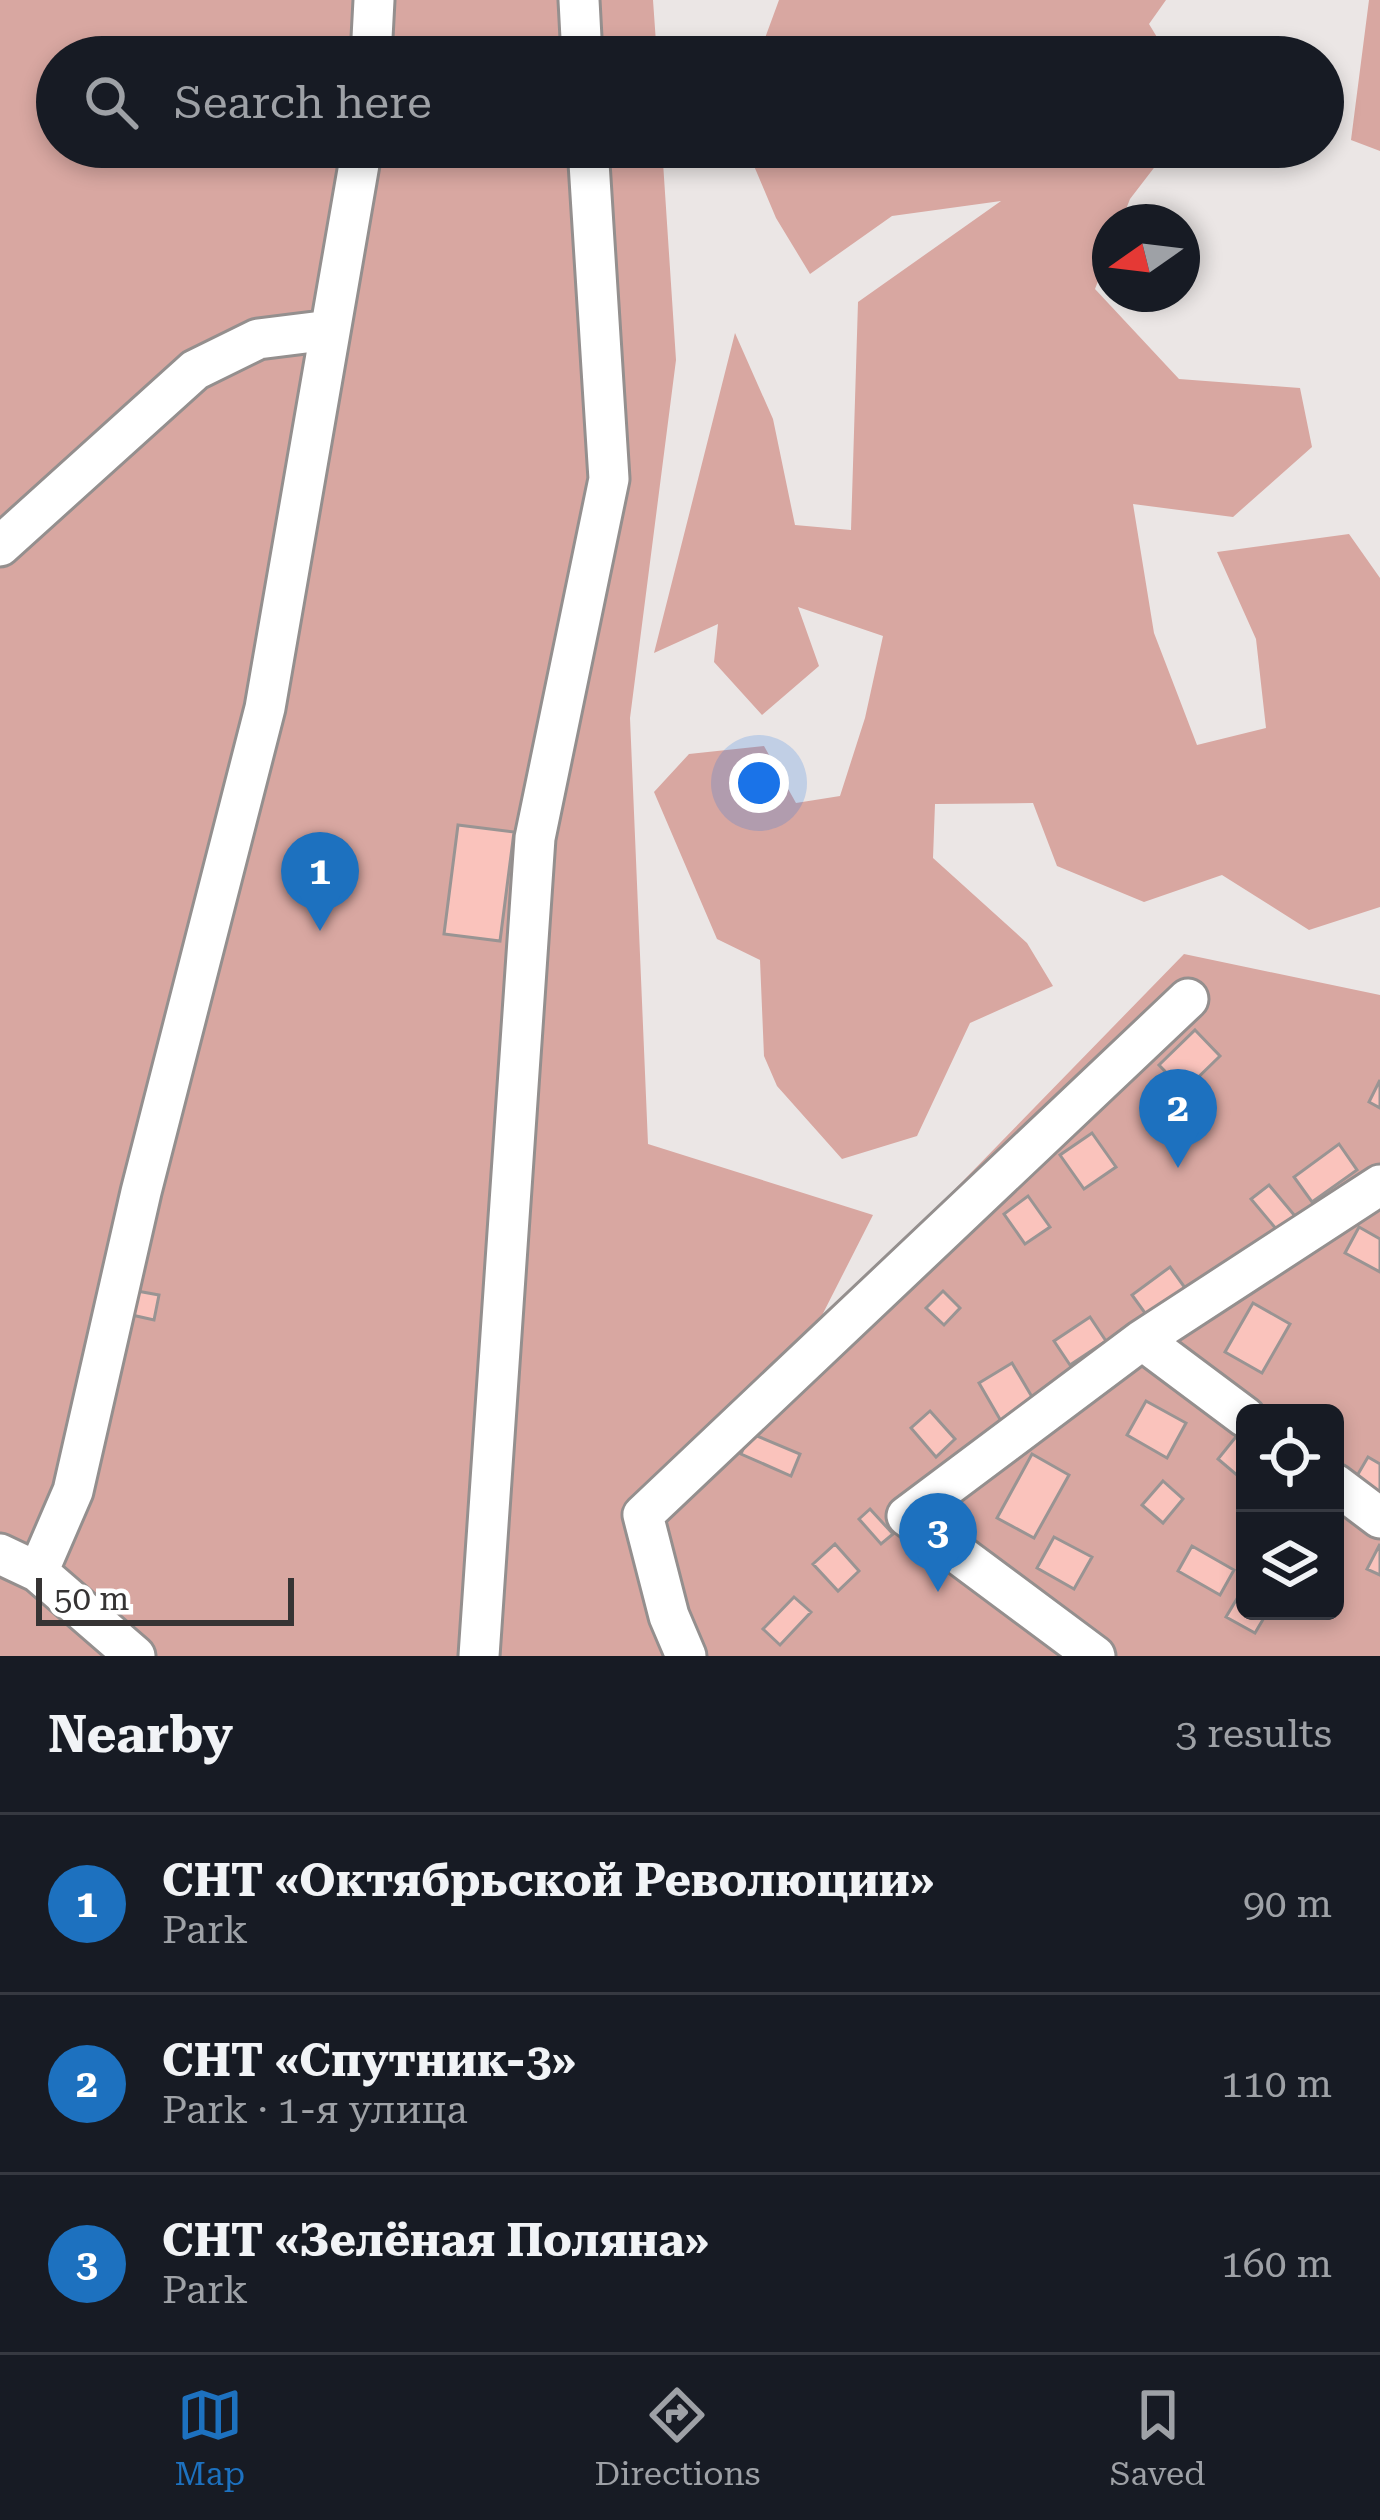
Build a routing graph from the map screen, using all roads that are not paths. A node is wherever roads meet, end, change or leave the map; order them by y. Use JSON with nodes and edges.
{"nodes":[{"id":1,"x":374,"y":0,"type":"edge"},
{"id":2,"x":579,"y":0,"type":"edge"},
{"id":3,"x":372,"y":36,"type":"edge"},
{"id":4,"x":581,"y":36,"type":"edge"},
{"id":5,"x":358,"y":168,"type":"edge"},
{"id":6,"x":589,"y":168,"type":"edge"},
{"id":7,"x":330,"y":330,"type":"junction"},
{"id":8,"x":0,"y":546,"type":"edge"},
{"id":9,"x":1188,"y":999,"type":"dead end"},
{"id":10,"x":1380,"y":1185,"type":"edge"},
{"id":11,"x":1142,"y":1340,"type":"junction"},
{"id":12,"x":1236,"y":1410,"type":"edge"},
{"id":13,"x":1344,"y":1491,"type":"edge"},
{"id":14,"x":1380,"y":1518,"type":"edge"},
{"id":15,"x":0,"y":1554,"type":"edge"},
{"id":16,"x":38,"y":1572,"type":"junction"},
{"id":17,"x":135,"y":1656,"type":"edge"},
{"id":18,"x":479,"y":1656,"type":"edge"},
{"id":19,"x":686,"y":1656,"type":"edge"},
{"id":20,"x":1095,"y":1656,"type":"edge"}],
"edges":[{"from":1,"to":3,"type":"street"},
{"from":2,"to":4,"type":"street"},
{"from":5,"to":7,"type":"street"},
{"from":6,"to":18,"type":"street"},
{"from":7,"to":8,"type":"street"},
{"from":7,"to":16,"type":"street"},
{"from":9,"to":19,"type":"street"},
{"from":10,"to":11,"type":"street"},
{"from":11,"to":12,"type":"street"},
{"from":11,"to":20,"type":"street"},
{"from":13,"to":14,"type":"street"},
{"from":15,"to":16,"type":"street"},
{"from":16,"to":17,"type":"street"}]}
